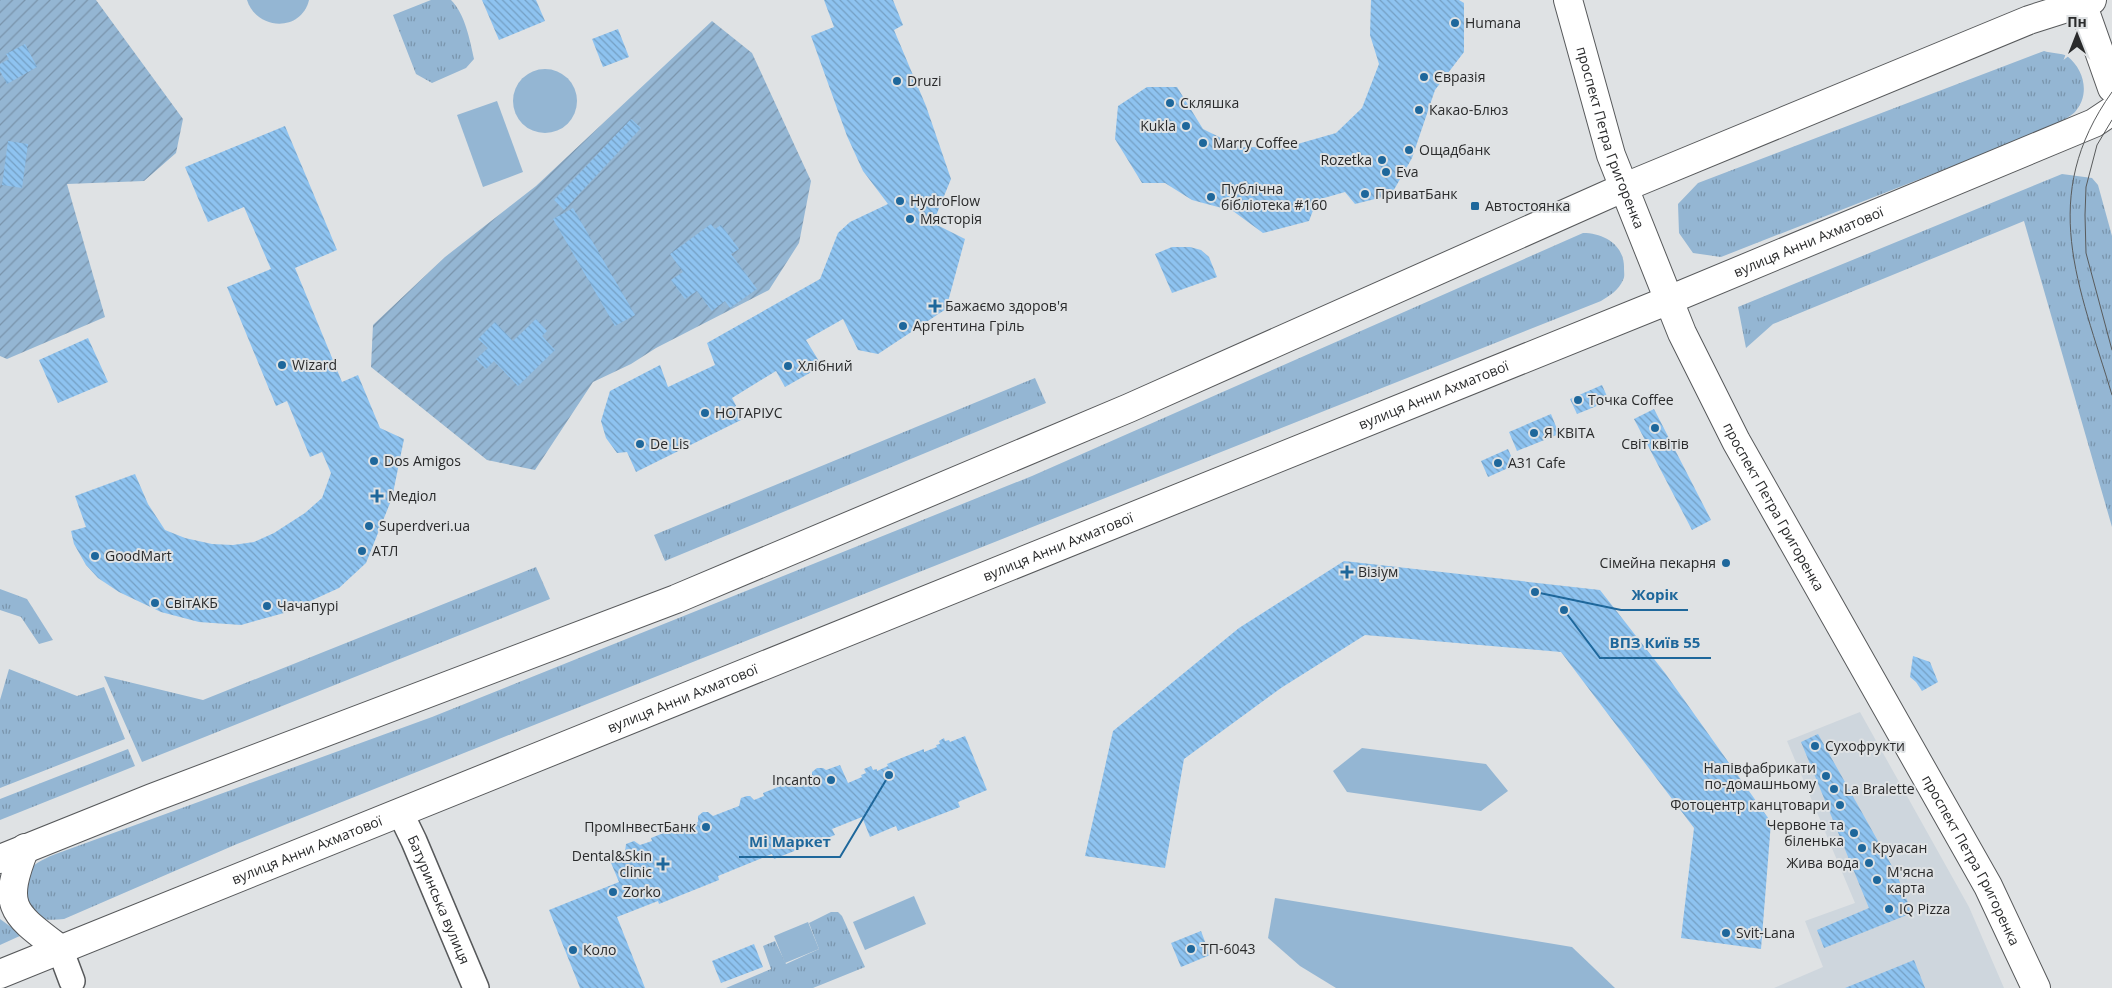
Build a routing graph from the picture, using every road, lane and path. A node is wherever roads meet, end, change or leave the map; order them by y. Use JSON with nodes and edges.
{"nodes":[{"id":1,"x":1568,"y":0,"type":"edge"},
{"id":2,"x":2085,"y":1,"type":"edge"},
{"id":3,"x":2112,"y":88,"type":"edge"},
{"id":4,"x":2112,"y":111,"type":"edge"},
{"id":5,"x":1625,"y":187,"type":"junction"},
{"id":6,"x":1669,"y":300,"type":"junction"},
{"id":7,"x":400,"y":812,"type":"junction"},
{"id":8,"x":25,"y":848,"type":"junction"},
{"id":9,"x":0,"y":859,"type":"edge"},
{"id":10,"x":60,"y":949,"type":"junction"},
{"id":11,"x":0,"y":974,"type":"edge"},
{"id":12,"x":72,"y":981,"type":"dead end"},
{"id":13,"x":476,"y":988,"type":"edge"},
{"id":14,"x":2036,"y":988,"type":"edge"}],
"edges":[{"from":1,"to":5,"type":"main road","name":"проспект Петра Григоренка"},
{"from":2,"to":3,"type":"main road"},
{"from":2,"to":5,"type":"main road"},
{"from":4,"to":6,"type":"main road","name":"вулиця Анни Ахматової"},
{"from":5,"to":6,"type":"main road","name":"проспект Петра Григоренка"},
{"from":5,"to":8,"type":"main road"},
{"from":6,"to":7,"type":"main road","name":"вулиця Анни Ахматової"},
{"from":6,"to":14,"type":"main road","name":"проспект Петра Григоренка"},
{"from":7,"to":10,"type":"main road","name":"вулиця Анни Ахматової"},
{"from":7,"to":13,"type":"street","name":"Батуринська вулиця"},
{"from":8,"to":9,"type":"main road"},
{"from":8,"to":10,"type":"main road"},
{"from":10,"to":11,"type":"main road","name":"вулиця Анни Ахматової"},
{"from":10,"to":12,"type":"street"}]}
